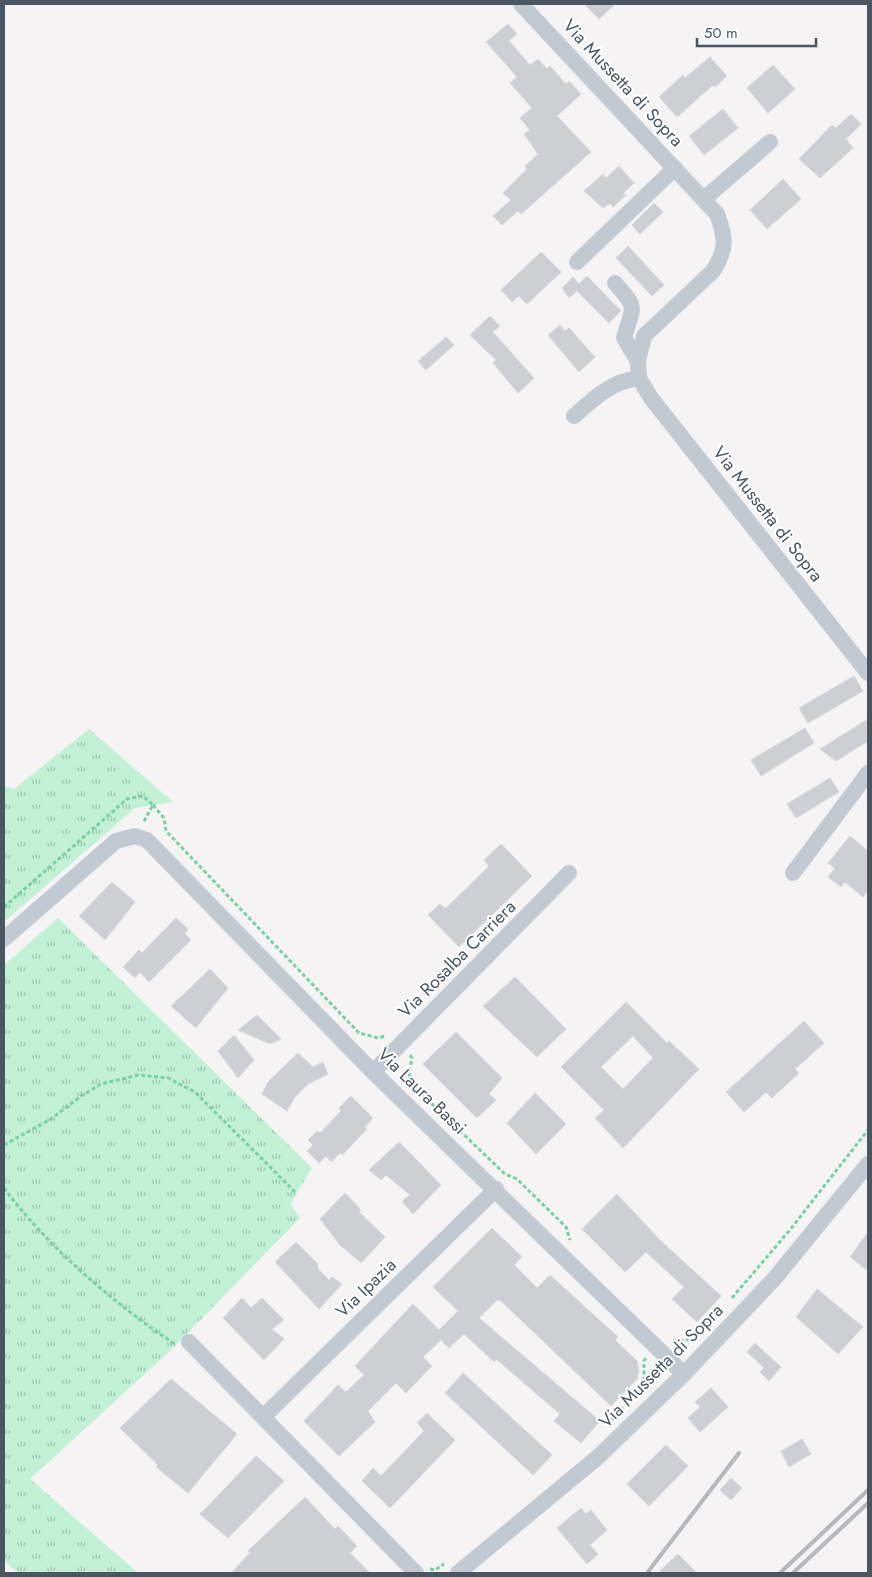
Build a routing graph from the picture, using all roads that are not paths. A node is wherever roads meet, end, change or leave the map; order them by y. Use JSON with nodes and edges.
{"nodes":[{"id":1,"x":521,"y":4,"type":"edge"},
{"id":2,"x":770,"y":142,"type":"dead end"},
{"id":3,"x":676,"y":168,"type":"junction"},
{"id":4,"x":705,"y":198,"type":"junction"},
{"id":5,"x":577,"y":262,"type":"dead end"},
{"id":6,"x":615,"y":283,"type":"dead end"},
{"id":7,"x":639,"y":369,"type":"junction"},
{"id":8,"x":574,"y":416,"type":"dead end"},
{"id":9,"x":868,"y":673,"type":"edge"},
{"id":10,"x":868,"y":773,"type":"edge"},
{"id":11,"x":569,"y":873,"type":"dead end"},
{"id":12,"x":793,"y":873,"type":"dead end"},
{"id":13,"x":4,"y":939,"type":"edge"},
{"id":14,"x":373,"y":1072,"type":"junction"},
{"id":15,"x":868,"y":1164,"type":"edge"},
{"id":16,"x":496,"y":1189,"type":"junction"},
{"id":17,"x":183,"y":1344,"type":"road end"},
{"id":18,"x":684,"y":1374,"type":"junction"},
{"id":19,"x":264,"y":1417,"type":"junction"},
{"id":20,"x":454,"y":1566,"type":"edge"},
{"id":21,"x":420,"y":1571,"type":"edge"}],
"edges":[{"from":1,"to":3,"type":"street","name":"Via Mussetta di Sopra"},
{"from":2,"to":4,"type":"street"},
{"from":3,"to":4,"type":"street","name":"Via Mussetta di Sopra"},
{"from":3,"to":5,"type":"street","name":"Via Mussetta di Sopra"},
{"from":4,"to":7,"type":"street","name":"Via Mussetta di Sopra"},
{"from":6,"to":7,"type":"street","name":"Via Mussetta di Sopra"},
{"from":7,"to":8,"type":"street"},
{"from":7,"to":9,"type":"street","name":"Via Mussetta di Sopra"},
{"from":10,"to":12,"type":"street"},
{"from":11,"to":14,"type":"street","name":"Via Rosalba Carriera"},
{"from":13,"to":14,"type":"street","name":"Via Laura Bassi"},
{"from":14,"to":16,"type":"street","name":"Via Laura Bassi"},
{"from":15,"to":18,"type":"street","name":"Via Mussetta di Sopra"},
{"from":16,"to":18,"type":"street","name":"Via Laura Bassi"},
{"from":16,"to":19,"type":"street","name":"Via Ipazia"},
{"from":17,"to":19,"type":"street"},
{"from":18,"to":20,"type":"street","name":"Via Mussetta di Sopra"},
{"from":19,"to":21,"type":"street"}]}
